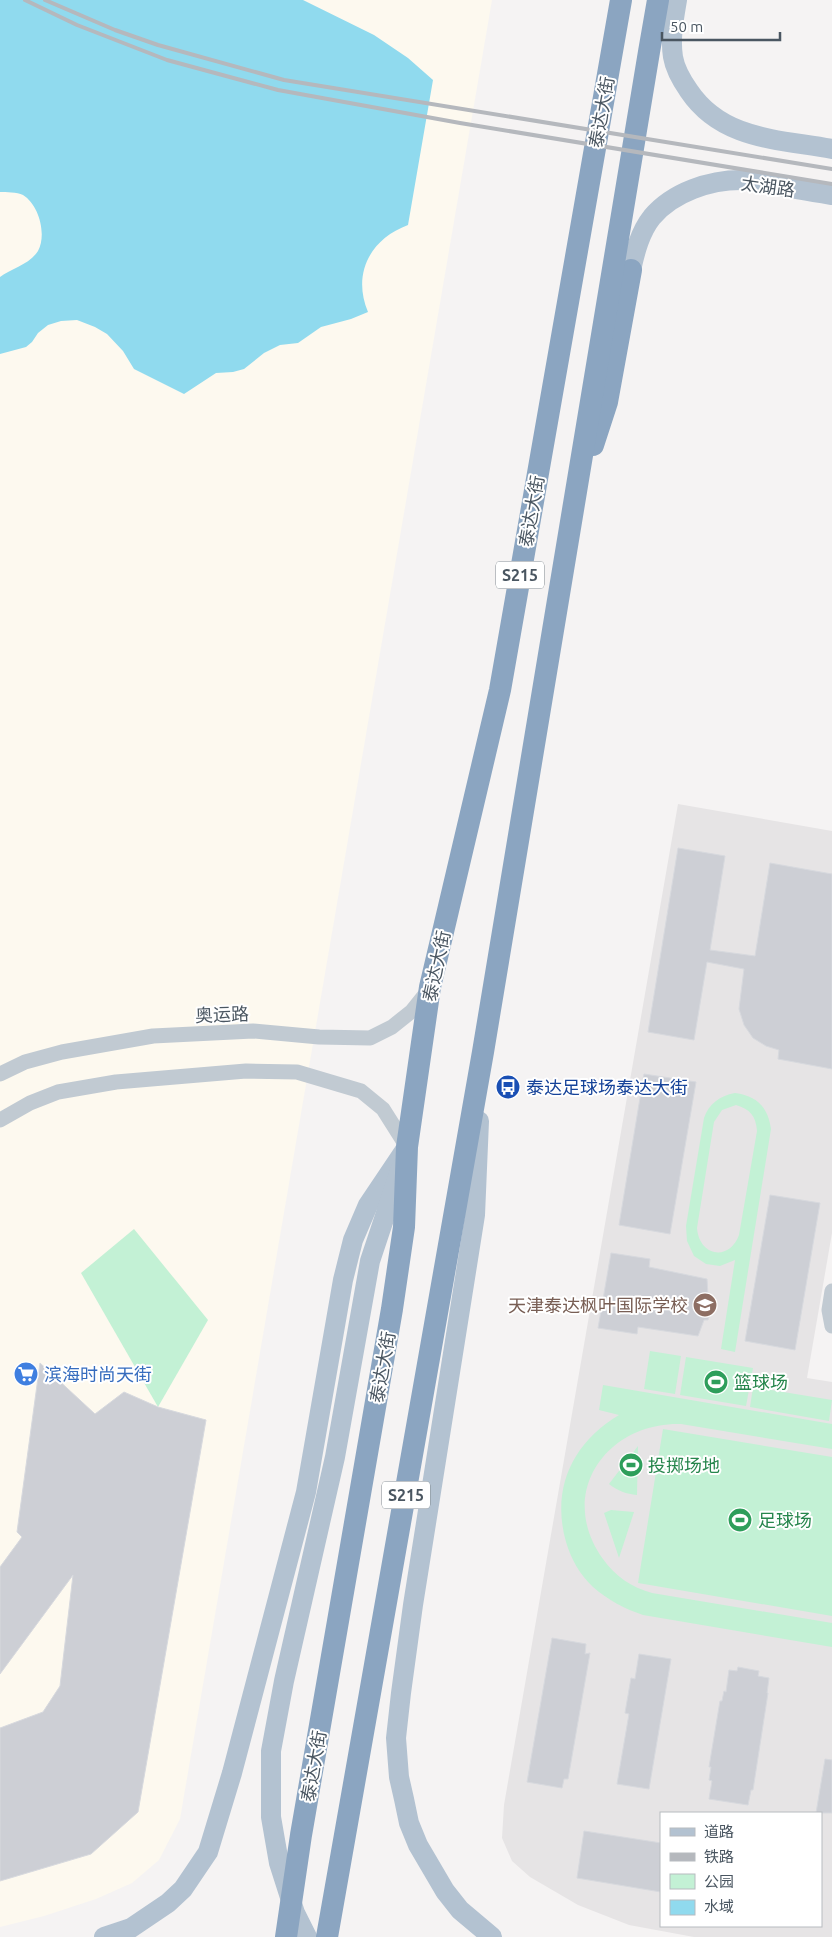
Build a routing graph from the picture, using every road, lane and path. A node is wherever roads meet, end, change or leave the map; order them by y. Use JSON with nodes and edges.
{"nodes":[{"id":1,"x":621,"y":0,"type":"edge"},
{"id":2,"x":658,"y":0,"type":"edge"},
{"id":3,"x":677,"y":0,"type":"edge"},
{"id":4,"x":832,"y":149,"type":"edge"},
{"id":5,"x":832,"y":195,"type":"edge"},
{"id":6,"x":630,"y":270,"type":"joint"},
{"id":7,"x":575,"y":488,"type":"junction"},
{"id":8,"x":430,"y":987,"type":"junction"},
{"id":9,"x":483,"y":1052,"type":"junction"},
{"id":10,"x":0,"y":1074,"type":"edge"},
{"id":11,"x":0,"y":1120,"type":"edge"},
{"id":12,"x":408,"y":1147,"type":"junction"},
{"id":13,"x":832,"y":1291,"type":"edge"},
{"id":14,"x":832,"y":1326,"type":"edge"},
{"id":15,"x":104,"y":1937,"type":"edge"},
{"id":16,"x":286,"y":1937,"type":"edge"},
{"id":17,"x":307,"y":1937,"type":"edge"},
{"id":18,"x":327,"y":1937,"type":"edge"},
{"id":19,"x":492,"y":1937,"type":"edge"}],
"edges":[{"from":1,"to":8,"type":"highway","name":"泰达大街","number":"S215"},
{"from":2,"to":7,"type":"highway"},
{"from":3,"to":4,"type":"main road"},
{"from":5,"to":6,"type":"main road","name":"太湖路"},
{"from":6,"to":7,"type":"highway"},
{"from":7,"to":9,"type":"highway"},
{"from":8,"to":10,"type":"street","name":"奥运路"},
{"from":8,"to":12,"type":"highway","name":"泰达大街","number":"S215"},
{"from":9,"to":18,"type":"highway","number":"S215"},
{"from":9,"to":19,"type":"main road"},
{"from":11,"to":12,"type":"street"},
{"from":12,"to":15,"type":"main road"},
{"from":12,"to":16,"type":"highway","name":"泰达大街","number":"S215"},
{"from":12,"to":17,"type":"main road"},
{"from":13,"to":14,"type":"street"}]}
